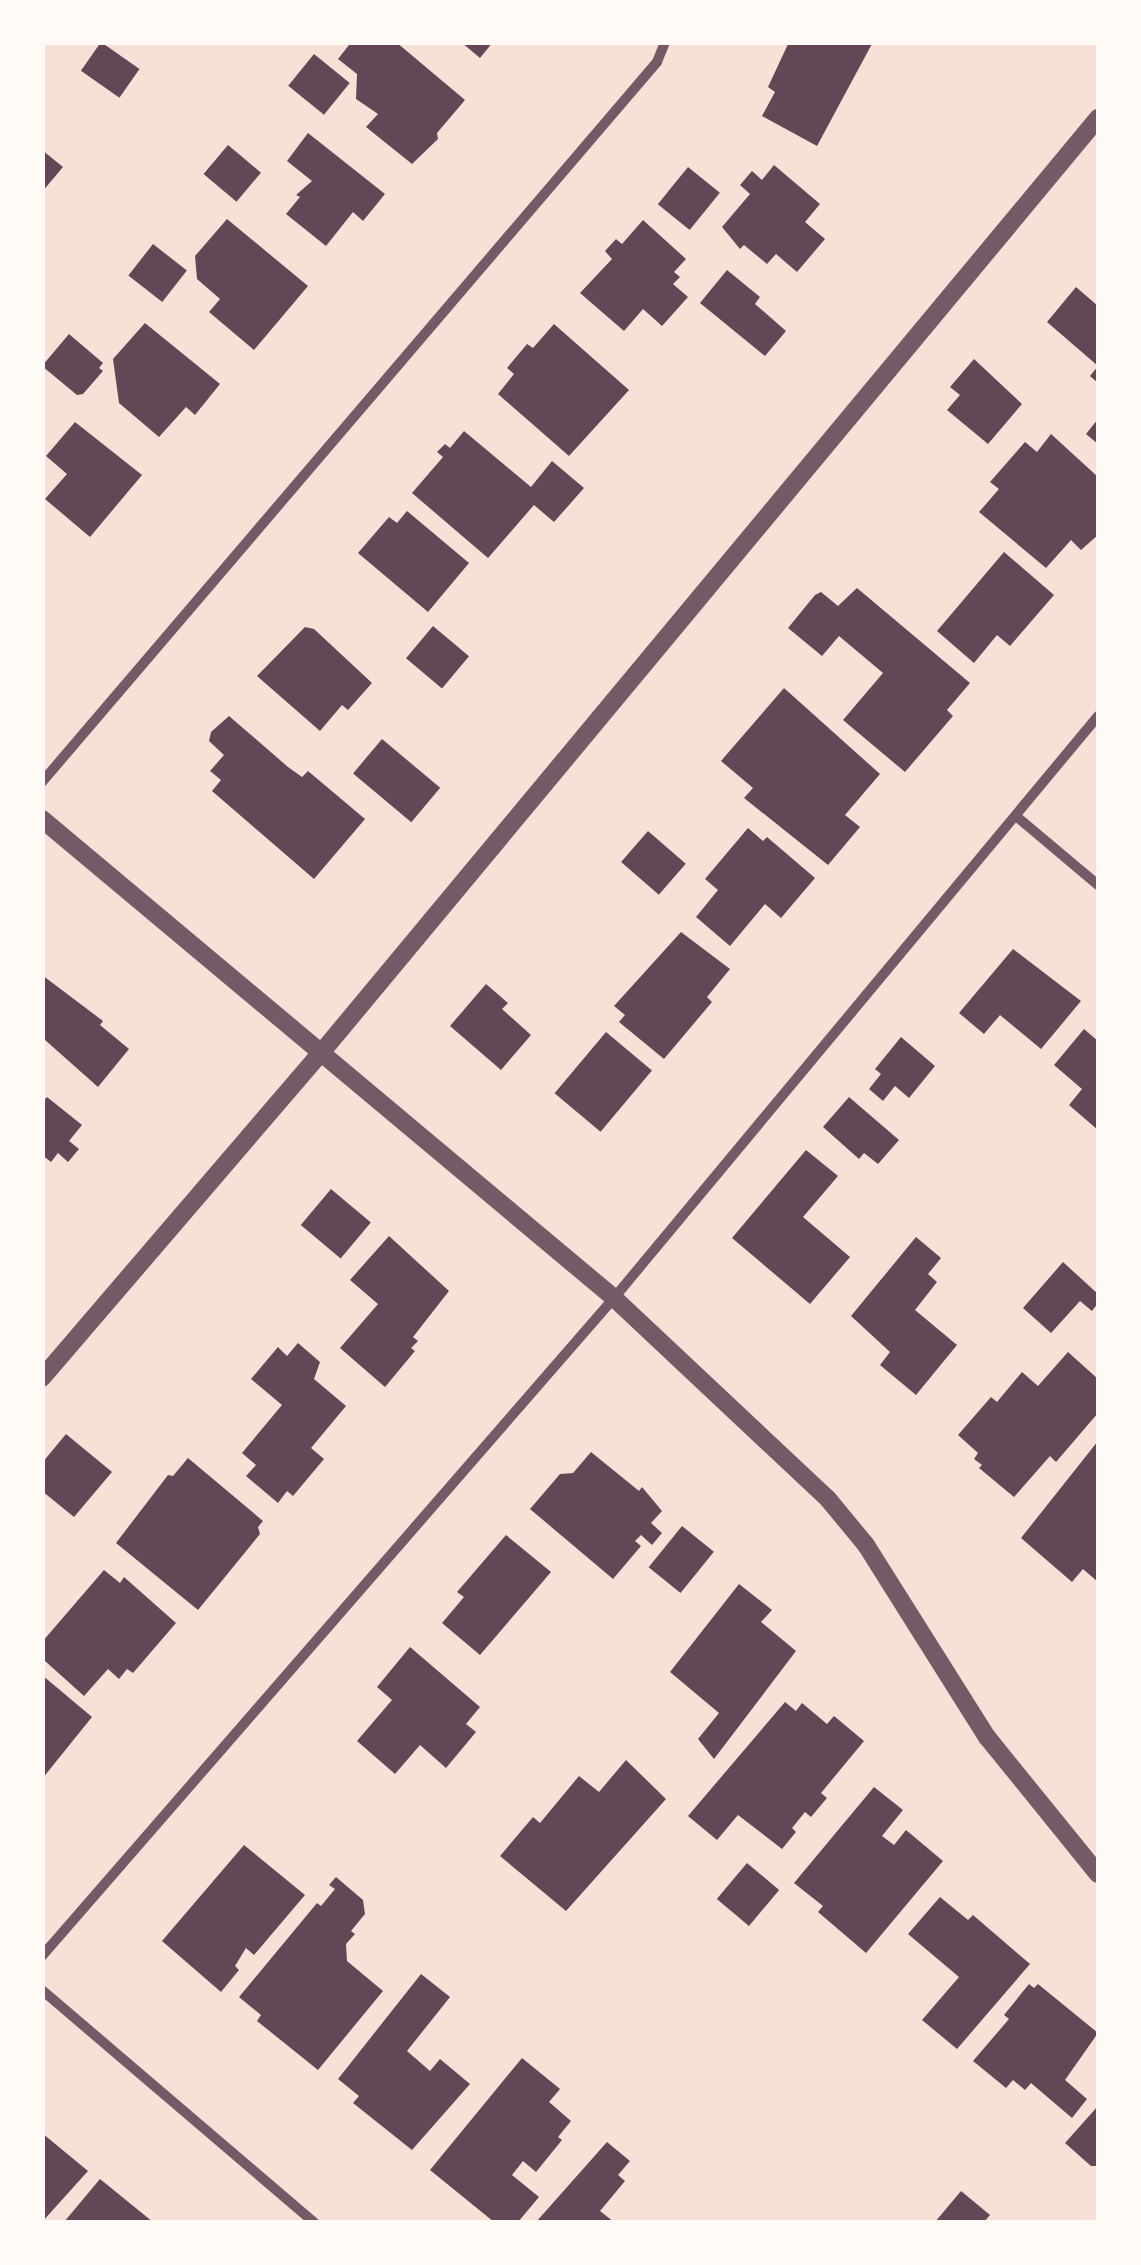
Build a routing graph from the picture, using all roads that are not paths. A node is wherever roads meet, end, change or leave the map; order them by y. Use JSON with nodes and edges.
{"nodes":[{"id":1,"x":666,"y":42,"type":"edge"},
{"id":2,"x":1098,"y":118,"type":"edge"},
{"id":3,"x":1098,"y":716,"type":"edge"},
{"id":4,"x":42,"y":782,"type":"edge"},
{"id":5,"x":1016,"y":816,"type":"junction"},
{"id":6,"x":42,"y":820,"type":"edge"},
{"id":7,"x":1098,"y":885,"type":"edge"},
{"id":8,"x":320,"y":1053,"type":"junction"},
{"id":9,"x":614,"y":1298,"type":"junction"},
{"id":10,"x":42,"y":1378,"type":"edge"},
{"id":11,"x":1098,"y":1874,"type":"edge"},
{"id":12,"x":42,"y":1956,"type":"edge"},
{"id":13,"x":42,"y":1990,"type":"edge"},
{"id":14,"x":314,"y":2222,"type":"edge"}],
"edges":[{"from":1,"to":4,"type":"street"},
{"from":2,"to":8,"type":"street"},
{"from":3,"to":5,"type":"street"},
{"from":5,"to":7,"type":"street"},
{"from":5,"to":9,"type":"street"},
{"from":6,"to":8,"type":"street"},
{"from":8,"to":9,"type":"street"},
{"from":8,"to":10,"type":"street"},
{"from":9,"to":11,"type":"street"},
{"from":9,"to":12,"type":"street"},
{"from":13,"to":14,"type":"street"}]}
